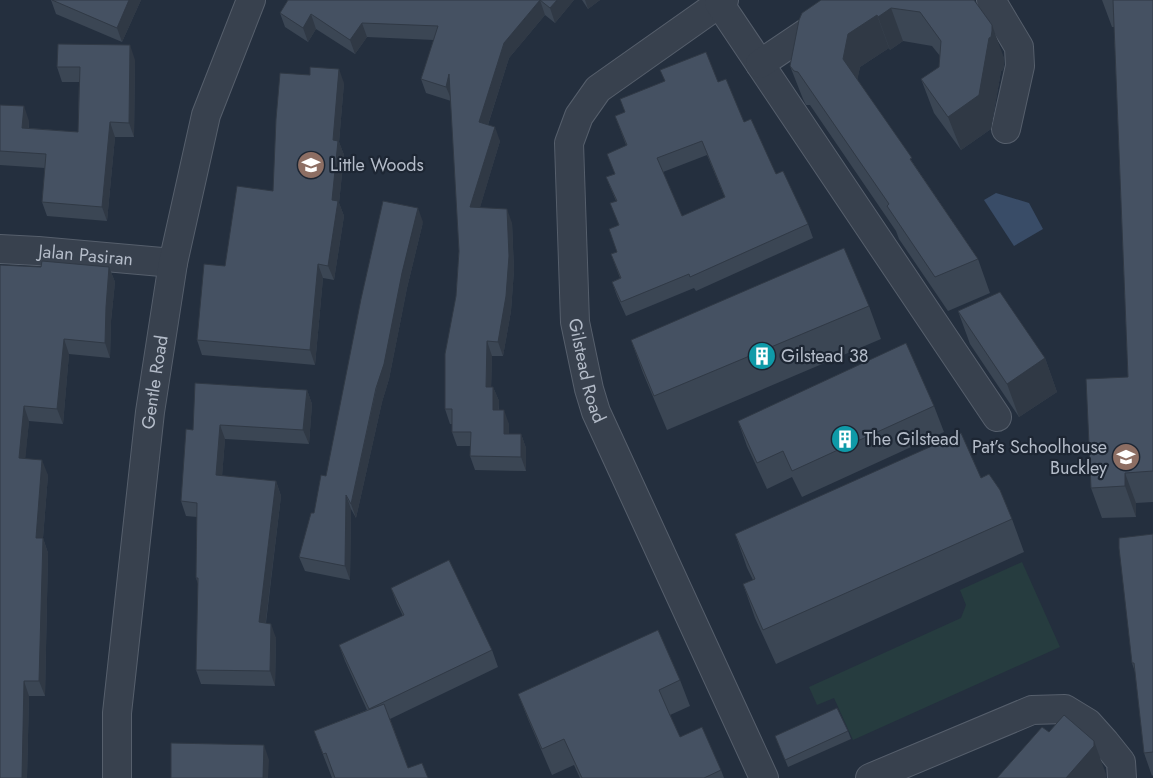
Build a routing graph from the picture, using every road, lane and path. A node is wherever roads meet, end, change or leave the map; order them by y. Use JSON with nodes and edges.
{"nodes":[{"id":1,"x":251,"y":0,"type":"edge"},
{"id":2,"x":855,"y":0,"type":"edge"},
{"id":3,"x":991,"y":0,"type":"edge"},
{"id":4,"x":722,"y":2,"type":"edge"},
{"id":5,"x":760,"y":64,"type":"junction"},
{"id":6,"x":1006,"y":129,"type":"dead end"},
{"id":7,"x":0,"y":249,"type":"edge"},
{"id":8,"x":173,"y":263,"type":"junction"},
{"id":9,"x":997,"y":417,"type":"dead end"},
{"id":10,"x":117,"y":778,"type":"edge"},
{"id":11,"x":764,"y":778,"type":"edge"},
{"id":12,"x":870,"y":778,"type":"edge"},
{"id":13,"x":1122,"y":778,"type":"edge"}],
"edges":[{"from":1,"to":8,"type":"street","name":"Gentle Road"},
{"from":2,"to":5,"type":"street"},
{"from":3,"to":6,"type":"street"},
{"from":4,"to":5,"type":"street"},
{"from":4,"to":11,"type":"street","name":"Gilstead Road"},
{"from":5,"to":9,"type":"street"},
{"from":7,"to":8,"type":"street","name":"Jalan Pasiran"},
{"from":8,"to":10,"type":"street","name":"Gentle Road"},
{"from":12,"to":13,"type":"street"}]}
